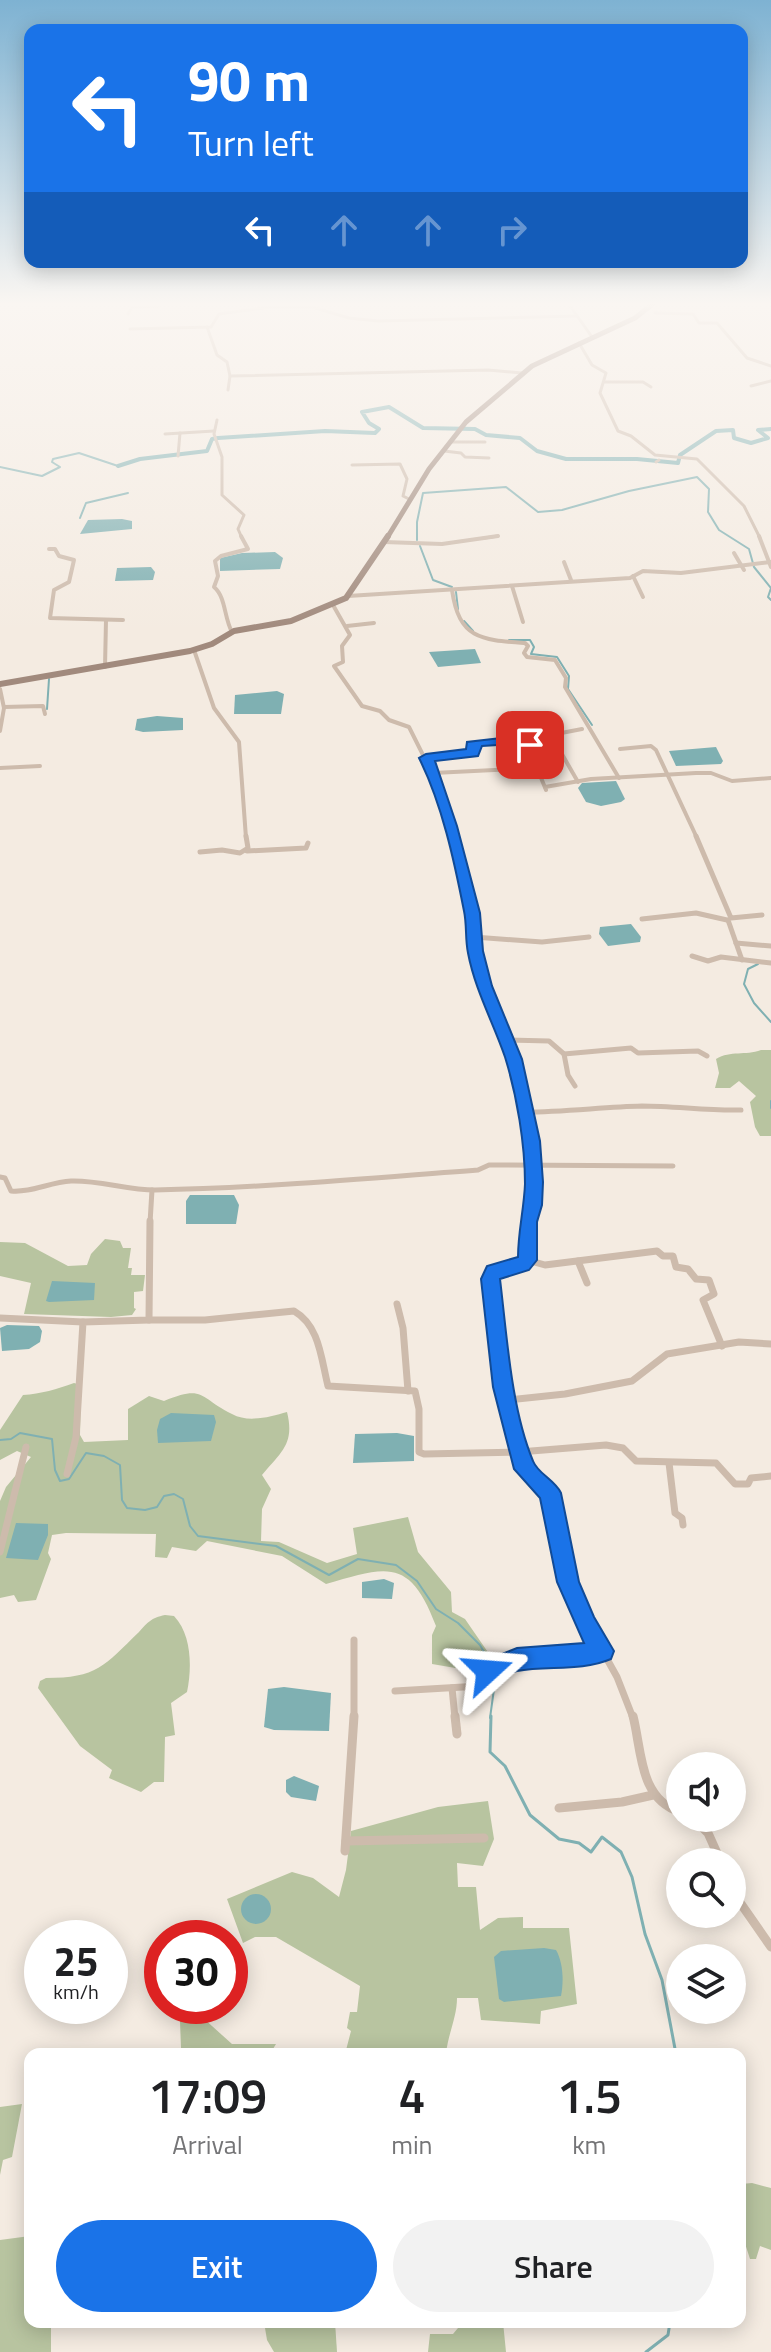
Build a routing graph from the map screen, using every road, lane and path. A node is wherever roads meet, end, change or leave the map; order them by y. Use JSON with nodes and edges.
{"nodes":[{"id":1,"x":478,"y":413,"type":"edge"},
{"id":2,"x":609,"y":413,"type":"edge"},
{"id":3,"x":217,"y":420,"type":"dead end"},
{"id":4,"x":214,"y":431,"type":"junction"},
{"id":5,"x":180,"y":433,"type":"junction"},
{"id":6,"x":165,"y":434,"type":"dead end"},
{"id":7,"x":450,"y":442,"type":"junction"},
{"id":8,"x":485,"y":442,"type":"dead end"},
{"id":9,"x":444,"y":451,"type":"junction"},
{"id":10,"x":178,"y":454,"type":"dead end"},
{"id":11,"x":489,"y":458,"type":"dead end"},
{"id":12,"x":352,"y":465,"type":"dead end"},
{"id":13,"x":409,"y":499,"type":"junction"},
{"id":14,"x":498,"y":536,"type":"dead end"},
{"id":15,"x":384,"y":542,"type":"junction"},
{"id":16,"x":49,"y":549,"type":"dead end"},
{"id":17,"x":734,"y":553,"type":"dead end"},
{"id":18,"x":564,"y":562,"type":"dead end"},
{"id":19,"x":770,"y":564,"type":"edge"},
{"id":20,"x":742,"y":568,"type":"junction"},
{"id":21,"x":633,"y":576,"type":"junction"},
{"id":22,"x":568,"y":582,"type":"junction"},
{"id":23,"x":512,"y":586,"type":"junction"},
{"id":24,"x":452,"y":590,"type":"junction"},
{"id":25,"x":568,"y":592,"type":"dead end"},
{"id":26,"x":348,"y":596,"type":"junction"},
{"id":27,"x":643,"y":597,"type":"dead end"},
{"id":28,"x":333,"y":605,"type":"junction"},
{"id":29,"x":106,"y":620,"type":"junction"},
{"id":30,"x":123,"y":620,"type":"dead end"},
{"id":31,"x":523,"y":622,"type":"dead end"},
{"id":32,"x":374,"y":623,"type":"dead end"},
{"id":33,"x":347,"y":626,"type":"junction"},
{"id":34,"x":232,"y":632,"type":"junction"},
{"id":35,"x":194,"y":650,"type":"junction"},
{"id":36,"x":105,"y":667,"type":"junction"},
{"id":37,"x":0,"y":686,"type":"edge"},
{"id":38,"x":4,"y":707,"type":"junction"},
{"id":39,"x":45,"y":714,"type":"dead end"},
{"id":40,"x":582,"y":729,"type":"dead end"},
{"id":41,"x":0,"y":731,"type":"edge"},
{"id":42,"x":556,"y":744,"type":"junction"},
{"id":43,"x":620,"y":749,"type":"dead end"},
{"id":44,"x":426,"y":758,"type":"junction"},
{"id":45,"x":40,"y":766,"type":"dead end"},
{"id":46,"x":0,"y":768,"type":"edge"},
{"id":47,"x":433,"y":773,"type":"junction"},
{"id":48,"x":668,"y":775,"type":"junction"},
{"id":49,"x":619,"y":778,"type":"junction"},
{"id":50,"x":771,"y":778,"type":"edge"},
{"id":51,"x":578,"y":782,"type":"junction"},
{"id":52,"x":308,"y":843,"type":"dead end"},
{"id":53,"x":246,"y":851,"type":"junction"},
{"id":54,"x":261,"y":851,"type":"junction"},
{"id":55,"x":200,"y":852,"type":"dead end"},
{"id":56,"x":270,"y":855,"type":"dead end"},
{"id":57,"x":762,"y":915,"type":"dead end"},
{"id":58,"x":642,"y":919,"type":"dead end"},
{"id":59,"x":729,"y":919,"type":"junction"},
{"id":60,"x":474,"y":937,"type":"junction"},
{"id":61,"x":589,"y":937,"type":"dead end"},
{"id":62,"x":736,"y":943,"type":"junction"},
{"id":63,"x":771,"y":946,"type":"edge"},
{"id":64,"x":692,"y":956,"type":"dead end"},
{"id":65,"x":742,"y":960,"type":"junction"},
{"id":66,"x":771,"y":963,"type":"edge"},
{"id":67,"x":505,"y":1040,"type":"junction"},
{"id":68,"x":564,"y":1054,"type":"junction"},
{"id":69,"x":707,"y":1056,"type":"dead end"},
{"id":70,"x":575,"y":1086,"type":"dead end"},
{"id":71,"x":741,"y":1110,"type":"dead end"},
{"id":72,"x":525,"y":1112,"type":"junction"},
{"id":73,"x":533,"y":1164,"type":"junction"},
{"id":74,"x":673,"y":1166,"type":"dead end"},
{"id":75,"x":0,"y":1177,"type":"edge"},
{"id":76,"x":152,"y":1190,"type":"junction"},
{"id":77,"x":527,"y":1260,"type":"junction"},
{"id":78,"x":578,"y":1261,"type":"junction"},
{"id":79,"x":587,"y":1283,"type":"dead end"},
{"id":80,"x":397,"y":1304,"type":"dead end"},
{"id":81,"x":0,"y":1318,"type":"edge"},
{"id":82,"x":149,"y":1320,"type":"junction"},
{"id":83,"x":83,"y":1322,"type":"junction"},
{"id":84,"x":771,"y":1344,"type":"edge"},
{"id":85,"x":722,"y":1346,"type":"junction"},
{"id":86,"x":408,"y":1391,"type":"junction"},
{"id":87,"x":507,"y":1400,"type":"junction"},
{"id":88,"x":26,"y":1447,"type":"dead end"},
{"id":89,"x":519,"y":1452,"type":"junction"},
{"id":90,"x":669,"y":1463,"type":"junction"},
{"id":91,"x":67,"y":1474,"type":"dead end"},
{"id":92,"x":771,"y":1476,"type":"edge"},
{"id":93,"x":683,"y":1525,"type":"dead end"},
{"id":94,"x":0,"y":1552,"type":"edge"},
{"id":95,"x":354,"y":1640,"type":"dead end"},
{"id":96,"x":603,"y":1651,"type":"junction"},
{"id":97,"x":452,"y":1688,"type":"junction"},
{"id":98,"x":395,"y":1691,"type":"dead end"},
{"id":99,"x":457,"y":1734,"type":"dead end"},
{"id":100,"x":653,"y":1795,"type":"junction"},
{"id":101,"x":666,"y":1806,"type":"edge"},
{"id":102,"x":559,"y":1808,"type":"dead end"},
{"id":103,"x":484,"y":1838,"type":"dead end"},
{"id":104,"x":746,"y":1911,"type":"edge"},
{"id":105,"x":771,"y":1947,"type":"edge"}],
"edges":[{"from":1,"to":7,"type":"main road"},
{"from":2,"to":19,"type":"street"},
{"from":3,"to":4,"type":"street"},
{"from":4,"to":5,"type":"street"},
{"from":4,"to":34,"type":"street"},
{"from":5,"to":6,"type":"street"},
{"from":5,"to":10,"type":"street"},
{"from":7,"to":8,"type":"street"},
{"from":7,"to":9,"type":"main road"},
{"from":9,"to":11,"type":"street"},
{"from":9,"to":13,"type":"main road"},
{"from":12,"to":13,"type":"street"},
{"from":13,"to":15,"type":"main road"},
{"from":14,"to":15,"type":"street"},
{"from":15,"to":26,"type":"main road"},
{"from":16,"to":29,"type":"street"},
{"from":17,"to":20,"type":"street"},
{"from":18,"to":22,"type":"street"},
{"from":19,"to":20,"type":"street"},
{"from":20,"to":21,"type":"street"},
{"from":21,"to":22,"type":"street"},
{"from":21,"to":27,"type":"street"},
{"from":22,"to":23,"type":"street"},
{"from":22,"to":25,"type":"street"},
{"from":23,"to":24,"type":"street"},
{"from":23,"to":31,"type":"street"},
{"from":24,"to":26,"type":"street"},
{"from":24,"to":49,"type":"street"},
{"from":26,"to":28,"type":"main road"},
{"from":28,"to":33,"type":"street"},
{"from":28,"to":34,"type":"main road"},
{"from":29,"to":30,"type":"street"},
{"from":29,"to":36,"type":"street"},
{"from":32,"to":33,"type":"street"},
{"from":33,"to":44,"type":"street"},
{"from":34,"to":35,"type":"main road"},
{"from":35,"to":36,"type":"main road"},
{"from":35,"to":53,"type":"street"},
{"from":36,"to":37,"type":"main road"},
{"from":37,"to":38,"type":"street"},
{"from":38,"to":39,"type":"street"},
{"from":38,"to":41,"type":"street"},
{"from":40,"to":42,"type":"street"},
{"from":42,"to":44,"type":"street"},
{"from":42,"to":51,"type":"street"},
{"from":43,"to":48,"type":"street"},
{"from":44,"to":47,"type":"street"},
{"from":45,"to":46,"type":"street"},
{"from":47,"to":51,"type":"street"},
{"from":47,"to":60,"type":"street"},
{"from":48,"to":49,"type":"street"},
{"from":48,"to":50,"type":"street"},
{"from":48,"to":59,"type":"street"},
{"from":49,"to":51,"type":"street"},
{"from":52,"to":54,"type":"street"},
{"from":53,"to":54,"type":"street"},
{"from":53,"to":55,"type":"street"},
{"from":54,"to":56,"type":"street"},
{"from":57,"to":59,"type":"street"},
{"from":58,"to":59,"type":"street"},
{"from":59,"to":62,"type":"street"},
{"from":60,"to":61,"type":"street"},
{"from":60,"to":67,"type":"street"},
{"from":62,"to":63,"type":"street"},
{"from":62,"to":65,"type":"street"},
{"from":64,"to":65,"type":"street"},
{"from":65,"to":66,"type":"street"},
{"from":67,"to":68,"type":"street"},
{"from":67,"to":72,"type":"street"},
{"from":68,"to":69,"type":"street"},
{"from":68,"to":70,"type":"street"},
{"from":71,"to":72,"type":"street"},
{"from":72,"to":73,"type":"street"},
{"from":73,"to":74,"type":"street"},
{"from":73,"to":76,"type":"street"},
{"from":73,"to":77,"type":"street"},
{"from":75,"to":76,"type":"street"},
{"from":76,"to":82,"type":"street"},
{"from":77,"to":78,"type":"street"},
{"from":77,"to":87,"type":"street"},
{"from":78,"to":79,"type":"street"},
{"from":78,"to":85,"type":"street"},
{"from":80,"to":86,"type":"street"},
{"from":81,"to":83,"type":"street"},
{"from":82,"to":83,"type":"street"},
{"from":82,"to":86,"type":"street"},
{"from":83,"to":91,"type":"street"},
{"from":84,"to":85,"type":"street"},
{"from":85,"to":87,"type":"street"},
{"from":86,"to":89,"type":"street"},
{"from":87,"to":89,"type":"street"},
{"from":88,"to":94,"type":"street"},
{"from":89,"to":90,"type":"street"},
{"from":89,"to":96,"type":"street"},
{"from":90,"to":92,"type":"street"},
{"from":90,"to":93,"type":"street"},
{"from":95,"to":103,"type":"street"},
{"from":96,"to":97,"type":"street"},
{"from":96,"to":100,"type":"street"},
{"from":97,"to":98,"type":"street"},
{"from":97,"to":99,"type":"street"},
{"from":100,"to":101,"type":"street"},
{"from":100,"to":102,"type":"street"},
{"from":104,"to":105,"type":"street"}]}
